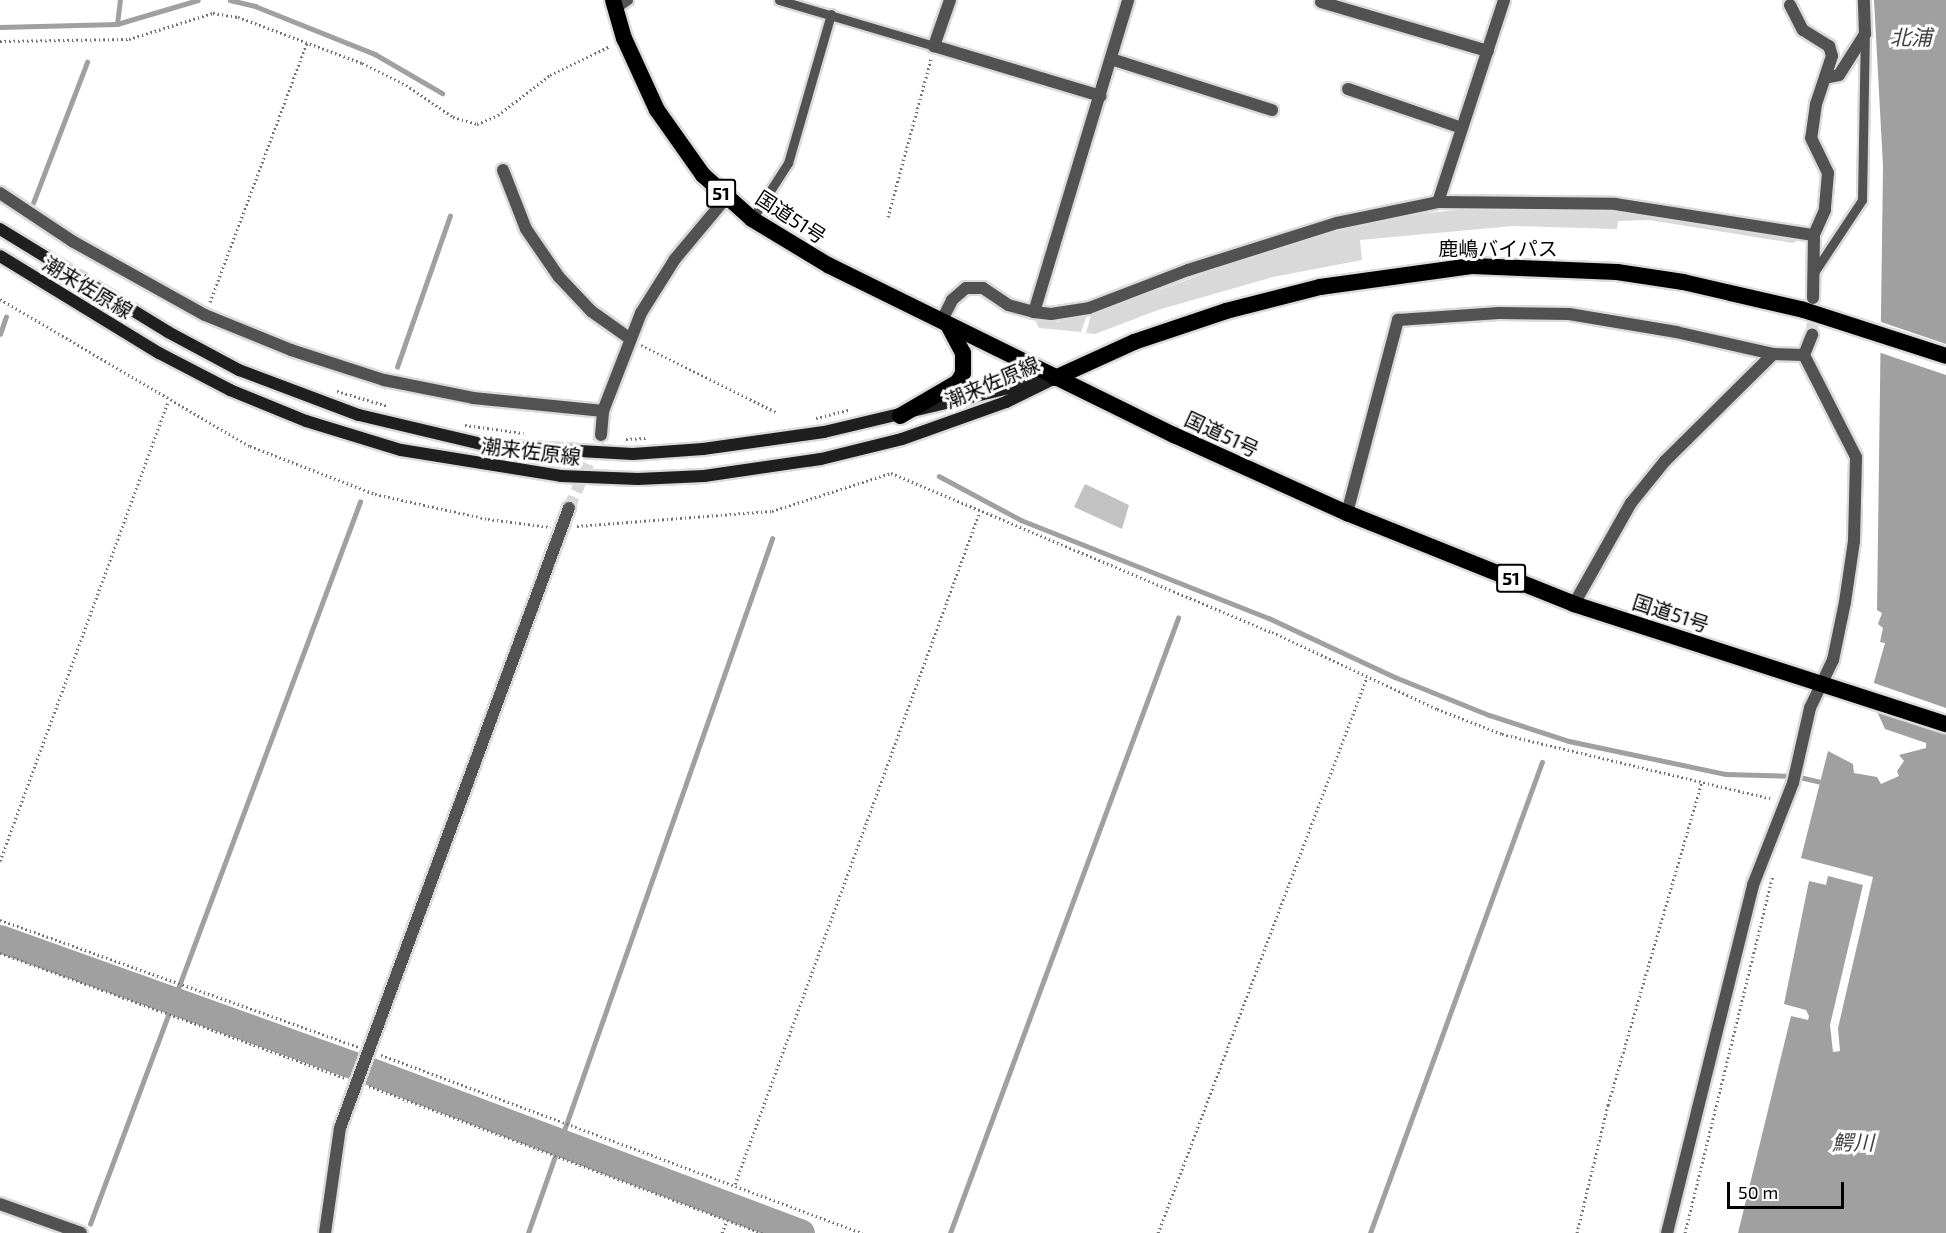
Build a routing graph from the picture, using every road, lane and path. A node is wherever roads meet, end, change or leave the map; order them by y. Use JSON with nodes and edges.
{"nodes":[{"id":1,"x":779,"y":0,"type":"edge"},
{"id":2,"x":950,"y":0,"type":"edge"},
{"id":3,"x":1128,"y":0,"type":"edge"},
{"id":4,"x":1504,"y":0,"type":"edge"},
{"id":5,"x":1864,"y":0,"type":"edge"},
{"id":6,"x":1321,"y":2,"type":"dead end"},
{"id":7,"x":619,"y":3,"type":"edge"},
{"id":8,"x":1790,"y":5,"type":"dead end"},
{"id":9,"x":831,"y":14,"type":"junction"},
{"id":10,"x":1864,"y":34,"type":"junction"},
{"id":11,"x":624,"y":38,"type":"junction"},
{"id":12,"x":0,"y":41,"type":"edge"},
{"id":13,"x":307,"y":43,"type":"junction"},
{"id":14,"x":934,"y":46,"type":"junction"},
{"id":15,"x":1488,"y":51,"type":"junction"},
{"id":16,"x":1111,"y":59,"type":"junction"},
{"id":17,"x":1825,"y":78,"type":"junction"},
{"id":18,"x":1348,"y":89,"type":"dead end"},
{"id":19,"x":1101,"y":96,"type":"junction"},
{"id":20,"x":1272,"y":110,"type":"dead end"},
{"id":21,"x":1462,"y":128,"type":"junction"},
{"id":22,"x":503,"y":170,"type":"dead end"},
{"id":23,"x":0,"y":193,"type":"edge"},
{"id":24,"x":726,"y":198,"type":"junction"},
{"id":25,"x":1438,"y":202,"type":"junction"},
{"id":26,"x":888,"y":217,"type":"dead end"},
{"id":27,"x":752,"y":219,"type":"junction"},
{"id":28,"x":0,"y":230,"type":"edge"},
{"id":29,"x":1814,"y":236,"type":"junction"},
{"id":30,"x":0,"y":256,"type":"edge"},
{"id":31,"x":1815,"y":271,"type":"junction"},
{"id":32,"x":1813,"y":298,"type":"tunnel mouth"},
{"id":33,"x":0,"y":299,"type":"edge"},
{"id":34,"x":1034,"y":312,"type":"junction"},
{"id":35,"x":205,"y":315,"type":"junction"},
{"id":36,"x":945,"y":324,"type":"junction"},
{"id":37,"x":1812,"y":335,"type":"tunnel mouth"},
{"id":38,"x":629,"y":338,"type":"junction"},
{"id":39,"x":1773,"y":354,"type":"junction"},
{"id":40,"x":1804,"y":355,"type":"junction"},
{"id":41,"x":1946,"y":356,"type":"edge"},
{"id":42,"x":1055,"y":378,"type":"junction"},
{"id":43,"x":168,"y":401,"type":"junction"},
{"id":44,"x":603,"y":411,"type":"junction"},
{"id":45,"x":776,"y":412,"type":"dead end"},
{"id":46,"x":900,"y":416,"type":"junction"},
{"id":47,"x":601,"y":435,"type":"tunnel mouth"},
{"id":48,"x":569,"y":508,"type":"tunnel mouth"},
{"id":49,"x":980,"y":511,"type":"junction"},
{"id":50,"x":1347,"y":513,"type":"junction"},
{"id":51,"x":560,"y":528,"type":"junction"},
{"id":52,"x":1574,"y":604,"type":"junction"},
{"id":53,"x":1367,"y":677,"type":"junction"},
{"id":54,"x":1822,"y":684,"type":"junction"},
{"id":55,"x":1946,"y":723,"type":"edge"},
{"id":56,"x":1701,"y":782,"type":"junction"},
{"id":57,"x":1785,"y":804,"type":"junction"},
{"id":58,"x":0,"y":861,"type":"edge"},
{"id":59,"x":1774,"y":870,"type":"dead end"},
{"id":60,"x":0,"y":920,"type":"edge"},
{"id":61,"x":0,"y":953,"type":"edge"},
{"id":62,"x":366,"y":1051,"type":"junction"},
{"id":63,"x":357,"y":1080,"type":"junction"},
{"id":64,"x":735,"y":1184,"type":"junction"},
{"id":65,"x":0,"y":1204,"type":"edge"},
{"id":66,"x":727,"y":1220,"type":"junction"},
{"id":67,"x":81,"y":1233,"type":"edge"},
{"id":68,"x":325,"y":1233,"type":"edge"},
{"id":69,"x":722,"y":1233,"type":"edge"},
{"id":70,"x":762,"y":1233,"type":"edge"},
{"id":71,"x":862,"y":1233,"type":"edge"},
{"id":72,"x":1158,"y":1233,"type":"edge"},
{"id":73,"x":1577,"y":1233,"type":"edge"},
{"id":74,"x":1667,"y":1233,"type":"edge"},
{"id":75,"x":1685,"y":1233,"type":"edge"}],
"edges":[{"from":1,"to":9,"type":"lane"},
{"from":2,"to":14,"type":"street"},
{"from":3,"to":16,"type":"street"},
{"from":4,"to":15,"type":"street"},
{"from":5,"to":10,"type":"street"},
{"from":6,"to":15,"type":"street"},
{"from":7,"to":11,"type":"highway","name":"国道51号","number":"51"},
{"from":8,"to":17,"type":"street"},
{"from":9,"to":14,"type":"lane"},
{"from":9,"to":27,"type":"lane"},
{"from":10,"to":17,"type":"street"},
{"from":10,"to":31,"type":"lane"},
{"from":11,"to":13,"type":"path"},
{"from":11,"to":24,"type":"highway","name":"国道51号","number":"51"},
{"from":12,"to":13,"type":"path"},
{"from":13,"to":35,"type":"path"},
{"from":14,"to":19,"type":"street"},
{"from":14,"to":26,"type":"path"},
{"from":15,"to":21,"type":"street"},
{"from":16,"to":19,"type":"street"},
{"from":16,"to":20,"type":"street"},
{"from":17,"to":29,"type":"street"},
{"from":18,"to":21,"type":"street"},
{"from":19,"to":34,"type":"street"},
{"from":21,"to":25,"type":"street"},
{"from":22,"to":38,"type":"street"},
{"from":23,"to":35,"type":"street"},
{"from":24,"to":27,"type":"highway","name":"国道51号","number":"51"},
{"from":24,"to":38,"type":"street"},
{"from":25,"to":29,"type":"street"},
{"from":25,"to":34,"type":"street"},
{"from":27,"to":36,"type":"highway","name":"国道51号","number":"51"},
{"from":28,"to":46,"type":"main road","name":"潮来佐原線"},
{"from":29,"to":31,"type":"street"},
{"from":30,"to":42,"type":"main road","name":"潮来佐原線"},
{"from":31,"to":32,"type":"street"},
{"from":33,"to":43,"type":"path"},
{"from":34,"to":36,"type":"street"},
{"from":35,"to":44,"type":"street"},
{"from":36,"to":42,"type":"highway","name":"国道51号","number":"51"},
{"from":36,"to":46,"type":"highway"},
{"from":37,"to":40,"type":"street"},
{"from":38,"to":44,"type":"street"},
{"from":38,"to":45,"type":"path"},
{"from":39,"to":40,"type":"street"},
{"from":39,"to":50,"type":"street"},
{"from":39,"to":52,"type":"street"},
{"from":40,"to":54,"type":"street"},
{"from":41,"to":42,"type":"highway","name":"鹿嶋バイパス"},
{"from":42,"to":46,"type":"main road","name":"潮来佐原線"},
{"from":42,"to":50,"type":"highway","name":"国道51号","number":"51"},
{"from":43,"to":51,"type":"path"},
{"from":43,"to":58,"type":"path"},
{"from":44,"to":47,"type":"street"},
{"from":48,"to":51,"type":"street"},
{"from":49,"to":51,"type":"path"},
{"from":49,"to":53,"type":"path"},
{"from":49,"to":64,"type":"path"},
{"from":50,"to":52,"type":"highway","name":"国道51号","number":"51"},
{"from":51,"to":62,"type":"street"},
{"from":52,"to":54,"type":"highway","name":"国道51号","number":"51"},
{"from":53,"to":56,"type":"path"},
{"from":53,"to":72,"type":"path"},
{"from":54,"to":55,"type":"highway","name":"国道51号","number":"51"},
{"from":54,"to":57,"type":"street"},
{"from":56,"to":57,"type":"path"},
{"from":56,"to":73,"type":"path"},
{"from":57,"to":74,"type":"street"},
{"from":59,"to":75,"type":"path"},
{"from":60,"to":62,"type":"path"},
{"from":61,"to":63,"type":"path"},
{"from":62,"to":63,"type":"street"},
{"from":62,"to":64,"type":"path"},
{"from":63,"to":66,"type":"path"},
{"from":63,"to":68,"type":"street"},
{"from":64,"to":71,"type":"path"},
{"from":65,"to":67,"type":"street"},
{"from":66,"to":69,"type":"path"},
{"from":66,"to":70,"type":"path"}]}
